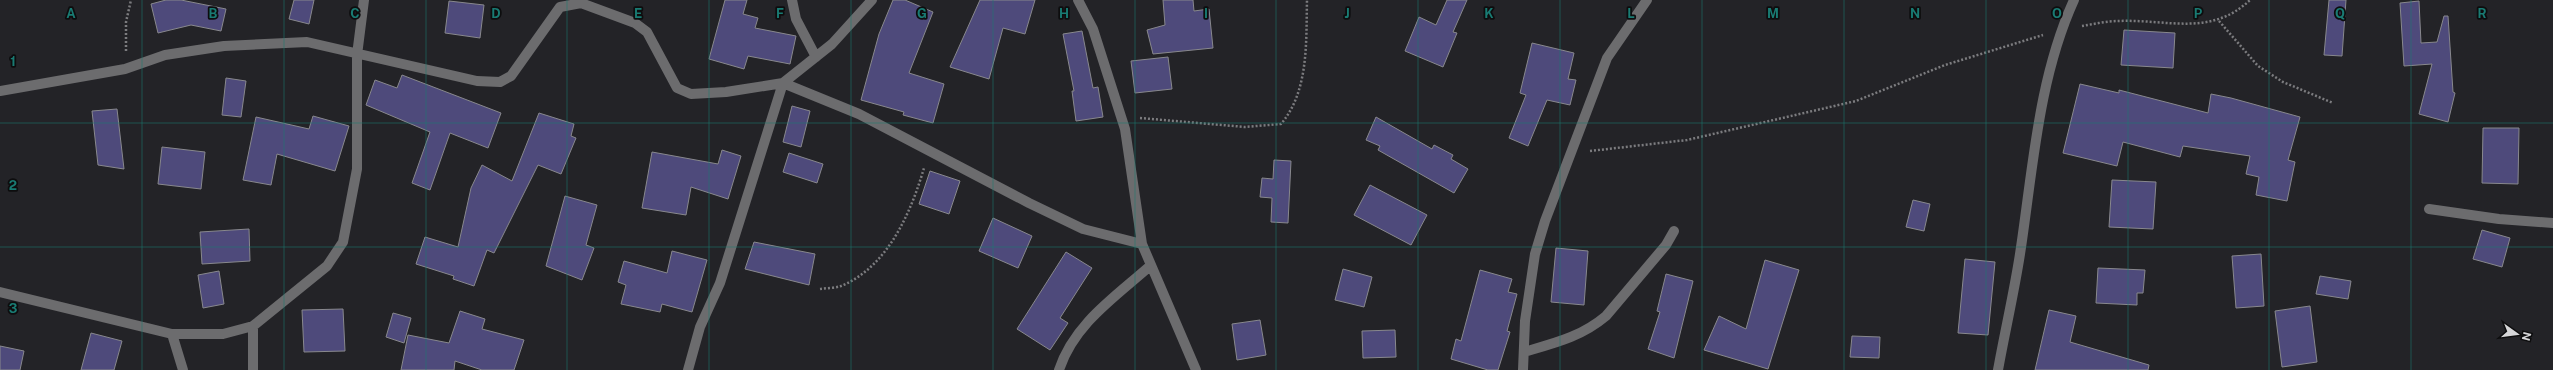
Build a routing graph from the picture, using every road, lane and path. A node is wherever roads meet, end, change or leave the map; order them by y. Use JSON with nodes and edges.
{"nodes":[{"id":1,"x":131,"y":0,"type":"edge"},
{"id":2,"x":364,"y":0,"type":"edge"},
{"id":3,"x":792,"y":0,"type":"edge"},
{"id":4,"x":872,"y":0,"type":"edge"},
{"id":5,"x":1078,"y":0,"type":"edge"},
{"id":6,"x":1307,"y":0,"type":"edge"},
{"id":7,"x":1647,"y":0,"type":"edge"},
{"id":8,"x":2074,"y":0,"type":"edge"},
{"id":9,"x":2250,"y":0,"type":"edge"},
{"id":10,"x":2219,"y":21,"type":"junction"},
{"id":11,"x":2060,"y":30,"type":"junction"},
{"id":12,"x":357,"y":54,"type":"junction"},
{"id":13,"x":816,"y":57,"type":"junction"},
{"id":14,"x":125,"y":69,"type":"junction"},
{"id":15,"x":783,"y":83,"type":"junction"},
{"id":16,"x":0,"y":91,"type":"edge"},
{"id":17,"x":2333,"y":103,"type":"dead end"},
{"id":18,"x":1121,"y":116,"type":"junction"},
{"id":19,"x":930,"y":150,"type":"junction"},
{"id":20,"x":1572,"y":154,"type":"junction"},
{"id":21,"x":2429,"y":208,"type":"dead end"},
{"id":22,"x":2553,"y":223,"type":"edge"},
{"id":23,"x":1674,"y":231,"type":"dead end"},
{"id":24,"x":1142,"y":244,"type":"junction"},
{"id":25,"x":1150,"y":266,"type":"junction"},
{"id":26,"x":820,"y":289,"type":"dead end"},
{"id":27,"x":0,"y":292,"type":"edge"},
{"id":28,"x":253,"y":326,"type":"junction"},
{"id":29,"x":172,"y":334,"type":"junction"},
{"id":30,"x":1524,"y":352,"type":"junction"},
{"id":31,"x":183,"y":370,"type":"edge"},
{"id":32,"x":253,"y":370,"type":"edge"},
{"id":33,"x":688,"y":370,"type":"edge"},
{"id":34,"x":1059,"y":370,"type":"edge"},
{"id":35,"x":1196,"y":370,"type":"edge"},
{"id":36,"x":1522,"y":370,"type":"edge"},
{"id":37,"x":1998,"y":370,"type":"edge"}],
"edges":[{"from":1,"to":14,"type":"path"},
{"from":2,"to":12,"type":"street"},
{"from":3,"to":13,"type":"street"},
{"from":4,"to":13,"type":"street"},
{"from":5,"to":18,"type":"street"},
{"from":6,"to":18,"type":"path"},
{"from":7,"to":20,"type":"street"},
{"from":8,"to":11,"type":"street"},
{"from":9,"to":10,"type":"path"},
{"from":10,"to":11,"type":"path"},
{"from":10,"to":17,"type":"path"},
{"from":11,"to":20,"type":"path"},
{"from":11,"to":37,"type":"street"},
{"from":12,"to":14,"type":"street"},
{"from":12,"to":15,"type":"street"},
{"from":12,"to":28,"type":"street"},
{"from":13,"to":15,"type":"street"},
{"from":14,"to":16,"type":"street"},
{"from":15,"to":19,"type":"street"},
{"from":15,"to":33,"type":"street"},
{"from":18,"to":24,"type":"street"},
{"from":19,"to":24,"type":"street"},
{"from":19,"to":26,"type":"path"},
{"from":20,"to":30,"type":"street"},
{"from":21,"to":22,"type":"street"},
{"from":23,"to":30,"type":"street"},
{"from":24,"to":25,"type":"street"},
{"from":25,"to":34,"type":"street"},
{"from":25,"to":35,"type":"street"},
{"from":27,"to":29,"type":"street"},
{"from":28,"to":29,"type":"street"},
{"from":28,"to":32,"type":"street"},
{"from":29,"to":31,"type":"street"},
{"from":30,"to":36,"type":"street"}]}
